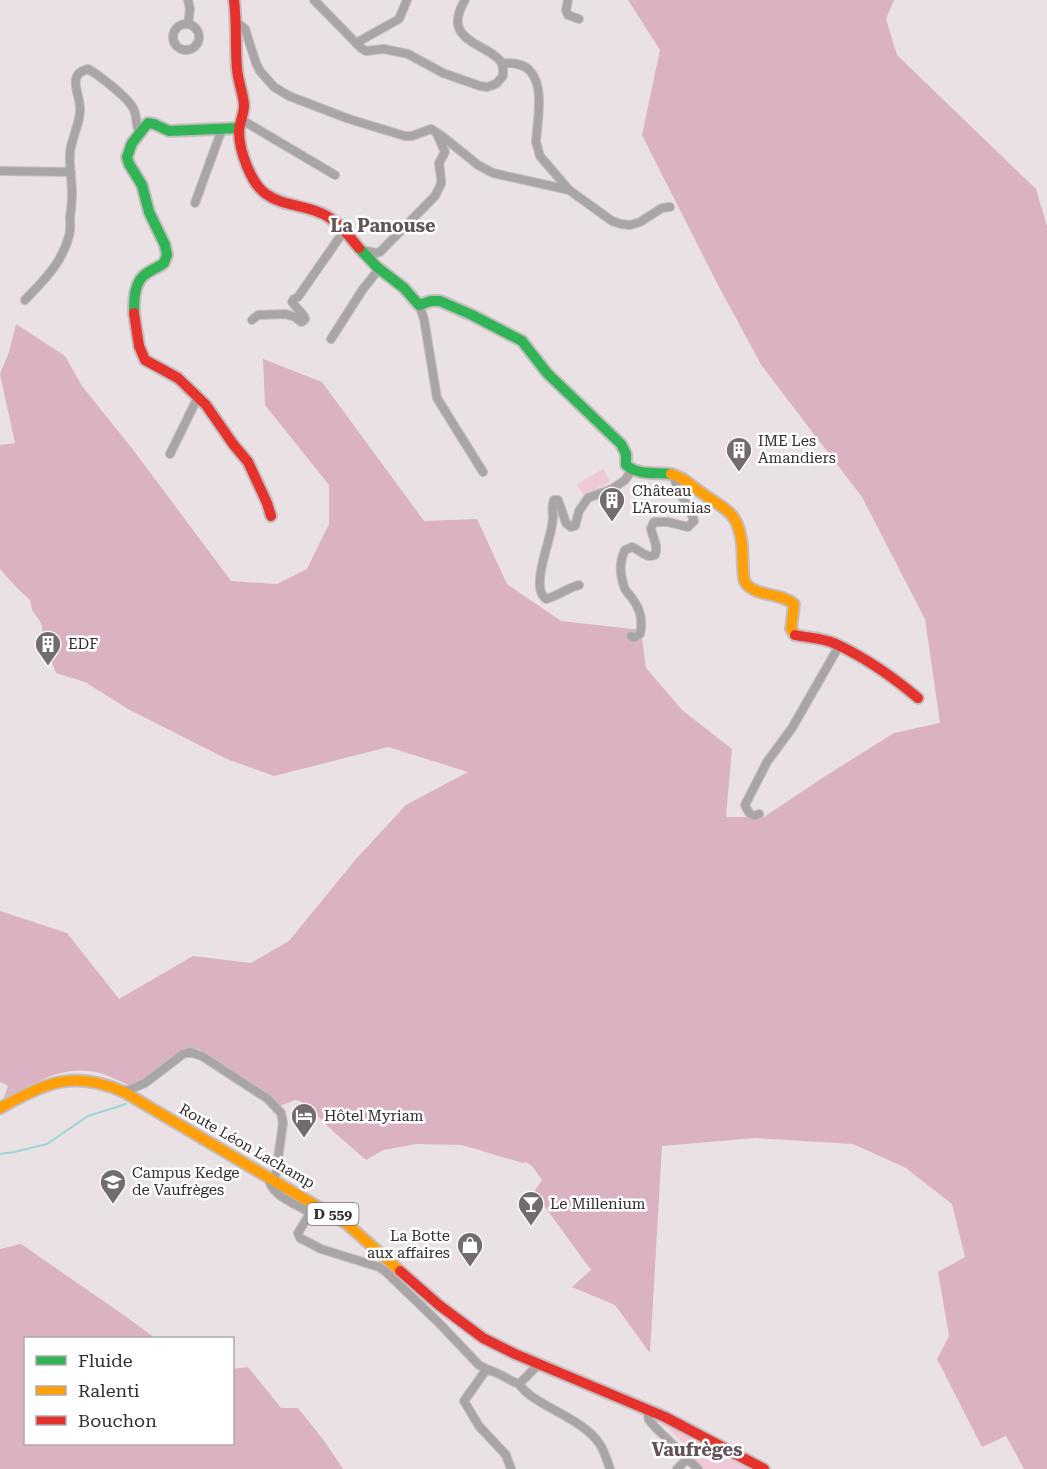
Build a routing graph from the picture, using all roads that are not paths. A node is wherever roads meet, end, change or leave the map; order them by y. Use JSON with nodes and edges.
{"nodes":[{"id":1,"x":188,"y":0,"type":"edge"},
{"id":2,"x":234,"y":0,"type":"edge"},
{"id":3,"x":314,"y":0,"type":"edge"},
{"id":4,"x":407,"y":0,"type":"edge"},
{"id":5,"x":465,"y":0,"type":"edge"},
{"id":6,"x":568,"y":0,"type":"edge"},
{"id":7,"x":579,"y":19,"type":"dead end"},
{"id":8,"x":236,"y":22,"type":"junction"},
{"id":9,"x":188,"y":24,"type":"dead end"},
{"id":10,"x":356,"y":43,"type":"junction"},
{"id":11,"x":502,"y":63,"type":"junction"},
{"id":12,"x":240,"y":124,"type":"junction"},
{"id":13,"x":222,"y":129,"type":"junction"},
{"id":14,"x":436,"y":132,"type":"junction"},
{"id":15,"x":139,"y":133,"type":"junction"},
{"id":16,"x":0,"y":171,"type":"edge"},
{"id":17,"x":71,"y":172,"type":"junction"},
{"id":18,"x":335,"y":175,"type":"dead end"},
{"id":19,"x":569,"y":190,"type":"junction"},
{"id":20,"x":195,"y":204,"type":"dead end"},
{"id":21,"x":670,"y":207,"type":"dead end"},
{"id":22,"x":344,"y":231,"type":"junction"},
{"id":23,"x":360,"y":250,"type":"junction"},
{"id":24,"x":379,"y":270,"type":"junction"},
{"id":25,"x":25,"y":300,"type":"dead end"},
{"id":26,"x":419,"y":305,"type":"junction"},
{"id":27,"x":252,"y":320,"type":"dead end"},
{"id":28,"x":330,"y":339,"type":"dead end"},
{"id":29,"x":198,"y":397,"type":"junction"},
{"id":30,"x":170,"y":454,"type":"dead end"},
{"id":31,"x":631,"y":471,"type":"junction"},
{"id":32,"x":483,"y":472,"type":"dead end"},
{"id":33,"x":674,"y":474,"type":"junction"},
{"id":34,"x":271,"y":516,"type":"dead end"},
{"id":35,"x":579,"y":585,"type":"dead end"},
{"id":36,"x":631,"y":636,"type":"dead end"},
{"id":37,"x":839,"y":646,"type":"junction"},
{"id":38,"x":918,"y":698,"type":"dead end"},
{"id":39,"x":759,"y":814,"type":"dead end"},
{"id":40,"x":124,"y":1092,"type":"junction"},
{"id":41,"x":0,"y":1108,"type":"edge"},
{"id":42,"x":271,"y":1178,"type":"junction"},
{"id":43,"x":539,"y":1364,"type":"junction"},
{"id":44,"x":486,"y":1370,"type":"junction"},
{"id":45,"x":519,"y":1384,"type":"junction"},
{"id":46,"x":646,"y":1409,"type":"junction"},
{"id":47,"x":687,"y":1459,"type":"junction"},
{"id":48,"x":511,"y":1469,"type":"edge"},
{"id":49,"x":610,"y":1469,"type":"edge"},
{"id":50,"x":676,"y":1469,"type":"edge"},
{"id":51,"x":698,"y":1469,"type":"edge"},
{"id":52,"x":764,"y":1469,"type":"edge"}],
"edges":[{"from":1,"to":9,"type":"street"},
{"from":2,"to":8,"type":"street"},
{"from":3,"to":10,"type":"street"},
{"from":4,"to":10,"type":"street"},
{"from":5,"to":11,"type":"street"},
{"from":6,"to":7,"type":"street"},
{"from":8,"to":12,"type":"street"},
{"from":8,"to":14,"type":"street"},
{"from":10,"to":11,"type":"street"},
{"from":11,"to":19,"type":"street"},
{"from":12,"to":13,"type":"street"},
{"from":12,"to":18,"type":"street"},
{"from":12,"to":22,"type":"street"},
{"from":13,"to":15,"type":"street"},
{"from":13,"to":20,"type":"street"},
{"from":14,"to":19,"type":"street"},
{"from":14,"to":23,"type":"street"},
{"from":15,"to":17,"type":"street"},
{"from":15,"to":29,"type":"street"},
{"from":16,"to":17,"type":"street"},
{"from":17,"to":25,"type":"street"},
{"from":19,"to":21,"type":"street"},
{"from":22,"to":23,"type":"street"},
{"from":22,"to":27,"type":"street"},
{"from":23,"to":24,"type":"street"},
{"from":24,"to":26,"type":"street"},
{"from":24,"to":28,"type":"street"},
{"from":26,"to":31,"type":"street"},
{"from":26,"to":32,"type":"street"},
{"from":29,"to":30,"type":"street"},
{"from":29,"to":34,"type":"street"},
{"from":31,"to":33,"type":"street"},
{"from":31,"to":35,"type":"street"},
{"from":33,"to":36,"type":"street"},
{"from":33,"to":37,"type":"street"},
{"from":37,"to":38,"type":"street"},
{"from":37,"to":39,"type":"street"},
{"from":40,"to":41,"type":"street","name":"Route Léon Lachamp","number":"D 559"},
{"from":40,"to":42,"type":"street","name":"Route Léon Lachamp","number":"D 559"},
{"from":40,"to":42,"type":"street"},
{"from":42,"to":43,"type":"street","name":"Route Léon Lachamp","number":"D 559"},
{"from":42,"to":44,"type":"street"},
{"from":43,"to":45,"type":"street"},
{"from":43,"to":46,"type":"street","name":"Route Léon Lachamp","number":"D 559"},
{"from":44,"to":45,"type":"street"},
{"from":44,"to":48,"type":"street"},
{"from":45,"to":49,"type":"street"},
{"from":46,"to":47,"type":"street"},
{"from":46,"to":52,"type":"street","name":"Route Léon Lachamp","number":"D 559"},
{"from":47,"to":50,"type":"street"},
{"from":47,"to":51,"type":"street"}]}
